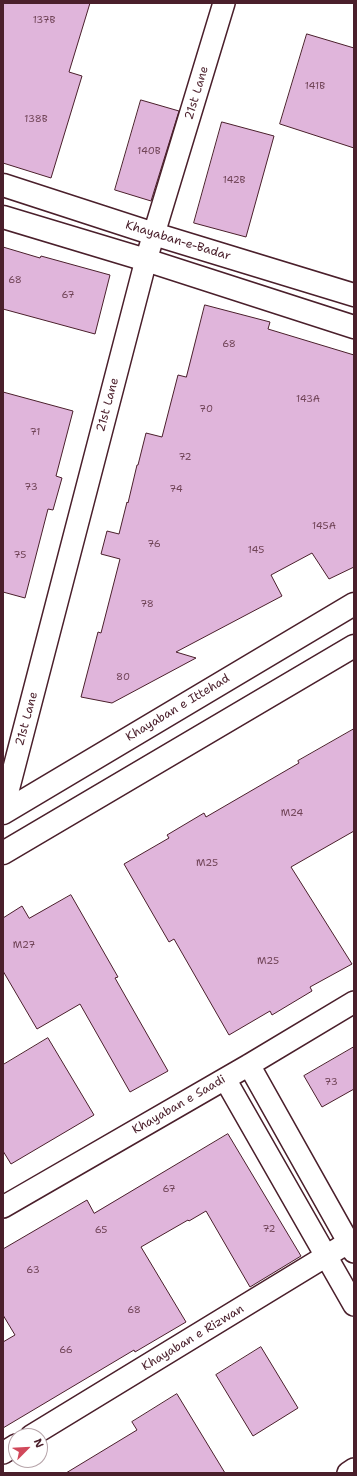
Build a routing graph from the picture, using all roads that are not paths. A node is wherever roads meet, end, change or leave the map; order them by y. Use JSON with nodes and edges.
{"nodes":[{"id":1,"x":224,"y":3,"type":"edge"},
{"id":2,"x":3,"y":185,"type":"edge"},
{"id":3,"x":3,"y":217,"type":"edge"},
{"id":4,"x":154,"y":234,"type":"junction"},
{"id":5,"x":146,"y":260,"type":"junction"},
{"id":6,"x":354,"y":295,"type":"edge"},
{"id":7,"x":354,"y":327,"type":"edge"},
{"id":8,"x":354,"y":604,"type":"edge"},
{"id":9,"x":354,"y":646,"type":"edge"},
{"id":10,"x":3,"y":811,"type":"edge"},
{"id":11,"x":3,"y":853,"type":"edge"},
{"id":12,"x":354,"y":1002,"type":"edge"},
{"id":13,"x":249,"y":1065,"type":"junction"},
{"id":14,"x":225,"y":1079,"type":"junction"},
{"id":15,"x":3,"y":1207,"type":"edge"},
{"id":16,"x":352,"y":1245,"type":"edge"},
{"id":17,"x":326,"y":1257,"type":"junction"},
{"id":18,"x":354,"y":1305,"type":"edge"},
{"id":19,"x":44,"y":1428,"type":"edge"},
{"id":20,"x":354,"y":1469,"type":"edge"},
{"id":21,"x":348,"y":1473,"type":"edge"}],
"edges":[{"from":1,"to":4,"type":"street","name":"21st Lane"},
{"from":2,"to":4,"type":"main road","name":"Khayaban-e-Badar"},
{"from":3,"to":5,"type":"main road"},
{"from":4,"to":5,"type":"street","name":"21st Lane"},
{"from":4,"to":6,"type":"main road","name":"Khayaban-e-Badar"},
{"from":5,"to":7,"type":"main road"},
{"from":5,"to":10,"type":"street","name":"21st Lane"},
{"from":8,"to":10,"type":"main road","name":"Khayaban e Ittehad"},
{"from":9,"to":11,"type":"main road"},
{"from":12,"to":13,"type":"street","name":"Khayaban e Saadi"},
{"from":13,"to":14,"type":"street","name":"Khayaban e Saadi"},
{"from":13,"to":16,"type":"street"},
{"from":14,"to":15,"type":"street","name":"Khayaban e Saadi"},
{"from":14,"to":17,"type":"street"},
{"from":16,"to":17,"type":"street","name":"Khayaban e Rizwan"},
{"from":17,"to":18,"type":"street"},
{"from":17,"to":19,"type":"street","name":"Khayaban e Rizwan"},
{"from":20,"to":21,"type":"street"}]}
